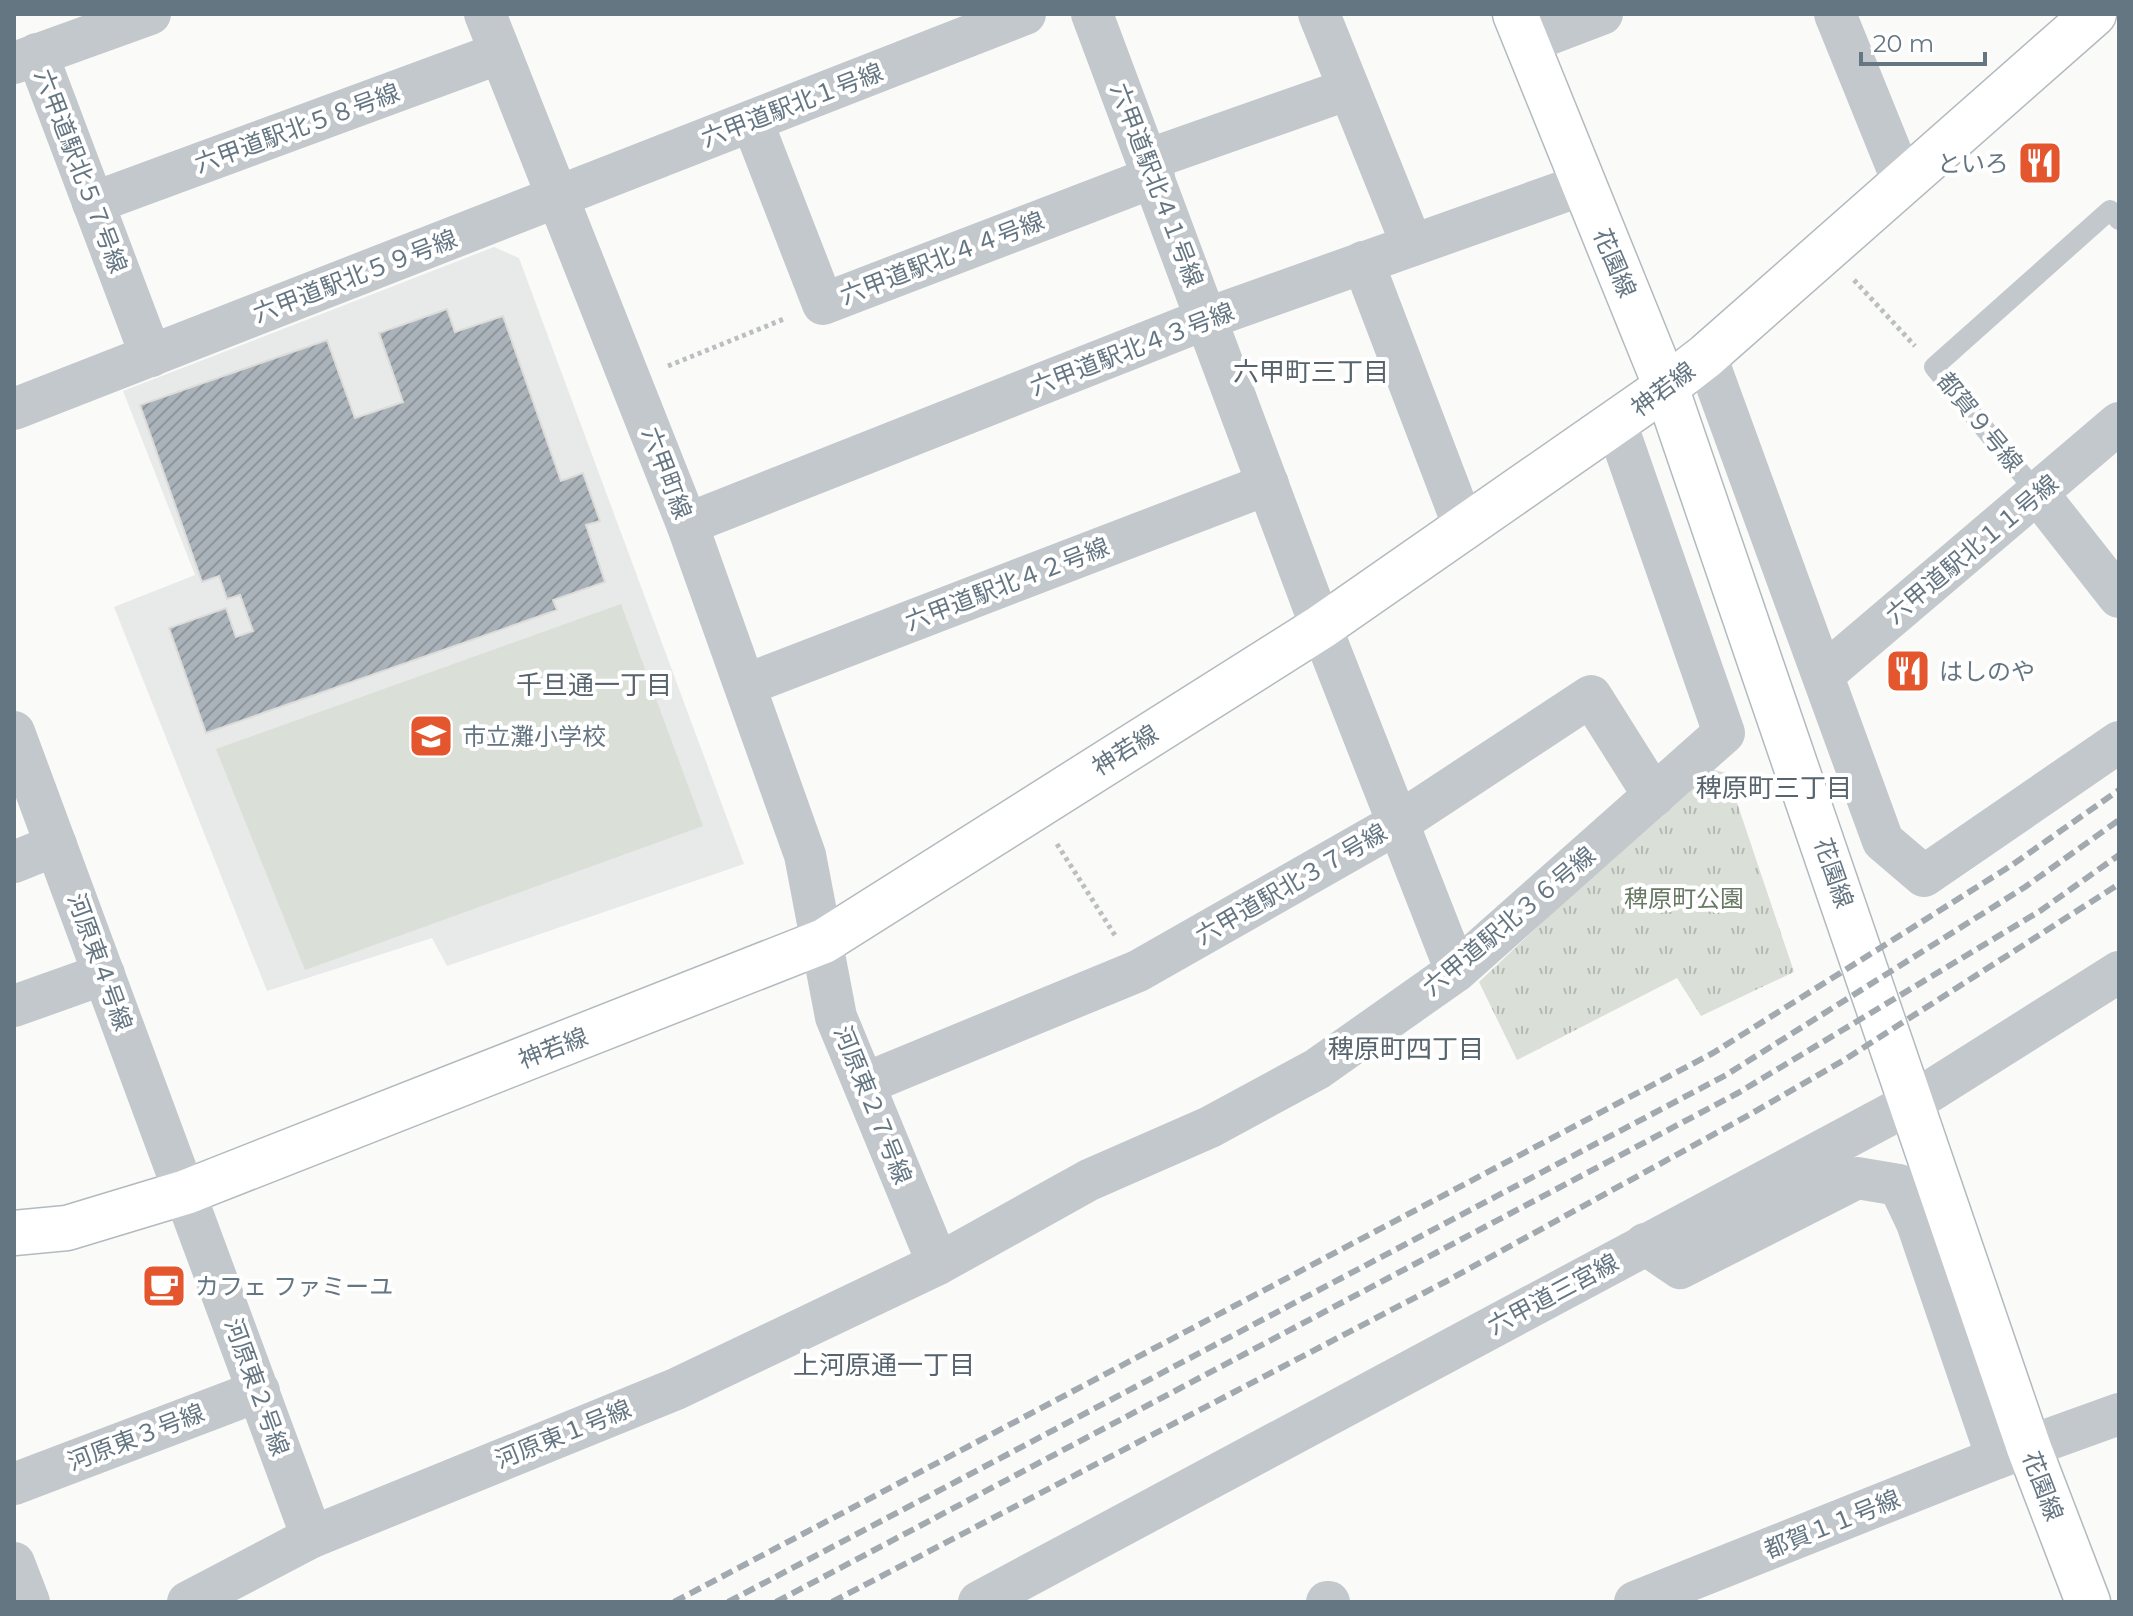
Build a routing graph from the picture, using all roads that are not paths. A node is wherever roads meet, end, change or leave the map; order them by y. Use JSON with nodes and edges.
{"nodes":[{"id":1,"x":150,"y":14,"type":"edge"},
{"id":2,"x":485,"y":14,"type":"edge"},
{"id":3,"x":1025,"y":14,"type":"edge"},
{"id":4,"x":1092,"y":14,"type":"edge"},
{"id":5,"x":1319,"y":14,"type":"edge"},
{"id":6,"x":1602,"y":14,"type":"edge"},
{"id":7,"x":1835,"y":14,"type":"edge"},
{"id":8,"x":2094,"y":14,"type":"edge"},
{"id":9,"x":1520,"y":29,"type":"edge"},
{"id":10,"x":500,"y":53,"type":"junction"},
{"id":11,"x":25,"y":58,"type":"edge"},
{"id":12,"x":1349,"y":89,"type":"junction"},
{"id":13,"x":752,"y":121,"type":"junction"},
{"id":14,"x":1151,"y":169,"type":"junction"},
{"id":15,"x":1903,"y":182,"type":"junction"},
{"id":16,"x":1582,"y":185,"type":"junction"},
{"id":17,"x":559,"y":197,"type":"junction"},
{"id":18,"x":93,"y":203,"type":"junction"},
{"id":19,"x":2119,"y":220,"type":"edge"},
{"id":20,"x":1412,"y":245,"type":"junction"},
{"id":21,"x":1363,"y":262,"type":"junction"},
{"id":22,"x":1208,"y":318,"type":"junction"},
{"id":23,"x":151,"y":356,"type":"junction"},
{"id":24,"x":1706,"y":356,"type":"junction"},
{"id":25,"x":1666,"y":387,"type":"junction"},
{"id":26,"x":14,"y":409,"type":"edge"},
{"id":27,"x":1616,"y":423,"type":"junction"},
{"id":28,"x":2119,"y":423,"type":"edge"},
{"id":29,"x":1268,"y":484,"type":"junction"},
{"id":30,"x":2038,"y":494,"type":"junction"},
{"id":31,"x":687,"y":524,"type":"junction"},
{"id":32,"x":1464,"y":527,"type":"junction"},
{"id":33,"x":2119,"y":597,"type":"edge"},
{"id":34,"x":1321,"y":627,"type":"junction"},
{"id":35,"x":1824,"y":674,"type":"junction"},
{"id":36,"x":745,"y":685,"type":"junction"},
{"id":37,"x":2119,"y":742,"type":"edge"},
{"id":38,"x":17,"y":749,"type":"edge"},
{"id":39,"x":1654,"y":796,"type":"junction"},
{"id":40,"x":1398,"y":823,"type":"junction"},
{"id":41,"x":56,"y":845,"type":"junction"},
{"id":42,"x":14,"y":862,"type":"edge"},
{"id":43,"x":824,"y":941,"type":"junction"},
{"id":44,"x":1456,"y":971,"type":"junction"},
{"id":45,"x":2119,"y":972,"type":"edge"},
{"id":46,"x":104,"y":974,"type":"junction"},
{"id":47,"x":14,"y":1006,"type":"edge"},
{"id":48,"x":864,"y":1084,"type":"junction"},
{"id":49,"x":1913,"y":1102,"type":"junction"},
{"id":50,"x":186,"y":1192,"type":"junction"},
{"id":51,"x":14,"y":1233,"type":"edge"},
{"id":52,"x":1645,"y":1244,"type":"junction"},
{"id":53,"x":938,"y":1264,"type":"junction"},
{"id":54,"x":259,"y":1391,"type":"junction"},
{"id":55,"x":2119,"y":1414,"type":"edge"},
{"id":56,"x":2013,"y":1453,"type":"junction"},
{"id":57,"x":14,"y":1484,"type":"edge"},
{"id":58,"x":312,"y":1537,"type":"junction"},
{"id":59,"x":14,"y":1563,"type":"edge"},
{"id":60,"x":1040,"y":1587,"type":"edge"},
{"id":61,"x":29,"y":1602,"type":"edge"},
{"id":62,"x":188,"y":1602,"type":"edge"},
{"id":63,"x":979,"y":1602,"type":"edge"},
{"id":64,"x":1635,"y":1602,"type":"edge"},
{"id":65,"x":2088,"y":1602,"type":"edge"}],
"edges":[{"from":1,"to":11,"type":"street","name":"六甲道駅北５７号線"},
{"from":2,"to":10,"type":"street","name":"六甲町線"},
{"from":3,"to":13,"type":"street","name":"六甲道駅北１号線"},
{"from":4,"to":14,"type":"street","name":"六甲道駅北４１号線"},
{"from":5,"to":12,"type":"street"},
{"from":6,"to":9,"type":"street"},
{"from":7,"to":15,"type":"street"},
{"from":8,"to":15,"type":"street","name":"神若線"},
{"from":9,"to":16,"type":"street","name":"花園線"},
{"from":10,"to":17,"type":"street","name":"六甲町線"},
{"from":10,"to":18,"type":"street","name":"六甲道駅北５８号線"},
{"from":11,"to":18,"type":"street","name":"六甲道駅北５７号線"},
{"from":12,"to":14,"type":"street","name":"六甲道駅北４４号線"},
{"from":12,"to":20,"type":"street"},
{"from":13,"to":14,"type":"street","name":"六甲道駅北４４号線"},
{"from":13,"to":17,"type":"street","name":"六甲道駅北１号線"},
{"from":14,"to":22,"type":"street","name":"六甲道駅北４１号線"},
{"from":15,"to":24,"type":"street","name":"神若線"},
{"from":16,"to":20,"type":"street","name":"六甲道駅北４３号線"},
{"from":16,"to":25,"type":"street","name":"花園線"},
{"from":17,"to":23,"type":"street","name":"六甲道駅北５９号線"},
{"from":17,"to":31,"type":"street","name":"六甲町線"},
{"from":18,"to":23,"type":"street","name":"六甲道駅北５７号線"},
{"from":19,"to":30,"type":"lane","name":"都賀９号線"},
{"from":20,"to":21,"type":"street","name":"六甲道駅北４３号線"},
{"from":21,"to":22,"type":"street","name":"六甲道駅北４３号線"},
{"from":21,"to":32,"type":"street"},
{"from":22,"to":29,"type":"street","name":"六甲道駅北４１号線"},
{"from":22,"to":31,"type":"street","name":"六甲道駅北４３号線"},
{"from":23,"to":26,"type":"street","name":"六甲道駅北５９号線"},
{"from":24,"to":25,"type":"street","name":"神若線"},
{"from":24,"to":35,"type":"street"},
{"from":25,"to":27,"type":"street","name":"神若線"},
{"from":25,"to":49,"type":"street","name":"花園線"},
{"from":27,"to":32,"type":"street","name":"神若線"},
{"from":27,"to":39,"type":"street","name":"六甲道駅北３６号線"},
{"from":28,"to":30,"type":"street","name":"六甲道駅北１１号線"},
{"from":29,"to":34,"type":"street","name":"六甲道駅北４１号線"},
{"from":29,"to":36,"type":"street","name":"六甲道駅北４２号線"},
{"from":30,"to":33,"type":"street","name":"都賀９号線"},
{"from":30,"to":35,"type":"street","name":"六甲道駅北１１号線"},
{"from":31,"to":36,"type":"street","name":"六甲町線"},
{"from":32,"to":34,"type":"street","name":"神若線"},
{"from":34,"to":40,"type":"street","name":"六甲道駅北４１号線"},
{"from":34,"to":43,"type":"street","name":"神若線"},
{"from":35,"to":37,"type":"street"},
{"from":36,"to":43,"type":"street","name":"六甲町線"},
{"from":38,"to":41,"type":"street","name":"河原東４号線"},
{"from":39,"to":40,"type":"street","name":"六甲道駅北３７号線"},
{"from":39,"to":44,"type":"street","name":"六甲道駅北３６号線"},
{"from":40,"to":44,"type":"street","name":"六甲道駅北４１号線"},
{"from":40,"to":48,"type":"street","name":"六甲道駅北３７号線"},
{"from":41,"to":42,"type":"street"},
{"from":41,"to":46,"type":"street","name":"河原東４号線"},
{"from":43,"to":48,"type":"street","name":"河原東２７号線"},
{"from":43,"to":50,"type":"street","name":"神若線"},
{"from":44,"to":53,"type":"street","name":"六甲道駅北３６号線"},
{"from":45,"to":49,"type":"street","name":"六甲道三宮線"},
{"from":46,"to":47,"type":"street"},
{"from":46,"to":50,"type":"street","name":"河原東４号線"},
{"from":48,"to":53,"type":"street","name":"河原東２７号線"},
{"from":49,"to":52,"type":"street","name":"六甲道三宮線"},
{"from":49,"to":56,"type":"street","name":"花園線"},
{"from":50,"to":51,"type":"street","name":"神若線"},
{"from":50,"to":54,"type":"street","name":"河原東２号線"},
{"from":52,"to":56,"type":"street"},
{"from":52,"to":60,"type":"street","name":"六甲道三宮線"},
{"from":53,"to":58,"type":"street","name":"河原東１号線"},
{"from":54,"to":57,"type":"street","name":"河原東３号線"},
{"from":54,"to":58,"type":"street","name":"河原東２号線"},
{"from":55,"to":56,"type":"street","name":"都賀１１号線"},
{"from":56,"to":64,"type":"street","name":"都賀１１号線"},
{"from":56,"to":65,"type":"street","name":"花園線"},
{"from":58,"to":62,"type":"street","name":"河原東１号線"},
{"from":59,"to":61,"type":"street"},
{"from":60,"to":63,"type":"street","name":"六甲道三宮線"}]}
